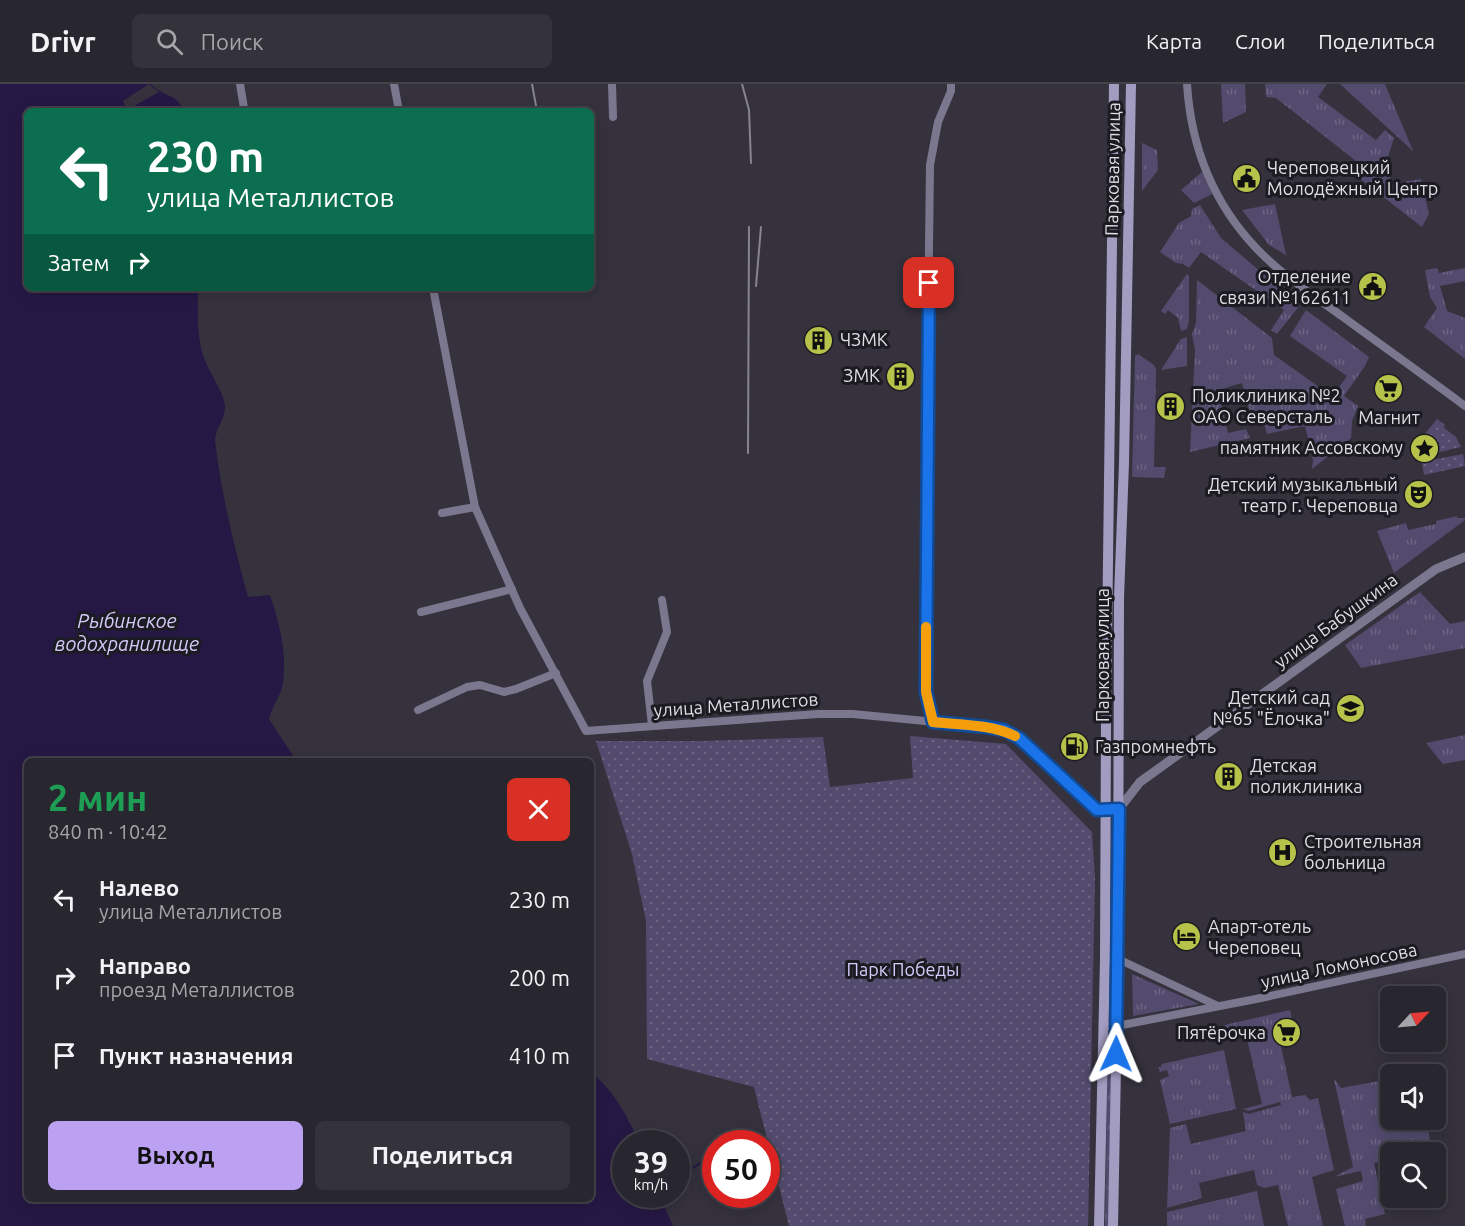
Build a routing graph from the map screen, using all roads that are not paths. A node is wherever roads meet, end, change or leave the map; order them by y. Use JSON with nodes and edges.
{"nodes":[{"id":1,"x":240,"y":84,"type":"edge"},
{"id":2,"x":394,"y":84,"type":"edge"},
{"id":3,"x":612,"y":84,"type":"edge"},
{"id":4,"x":951,"y":84,"type":"edge"},
{"id":5,"x":1114,"y":84,"type":"edge"},
{"id":6,"x":1131,"y":84,"type":"edge"},
{"id":7,"x":1187,"y":84,"type":"edge"},
{"id":8,"x":244,"y":108,"type":"dead end"},
{"id":9,"x":398,"y":108,"type":"edge"},
{"id":10,"x":612,"y":117,"type":"dead end"},
{"id":11,"x":434,"y":291,"type":"edge"},
{"id":12,"x":1465,"y":406,"type":"edge"},
{"id":13,"x":475,"y":507,"type":"junction"},
{"id":14,"x":442,"y":513,"type":"dead end"},
{"id":15,"x":1465,"y":557,"type":"edge"},
{"id":16,"x":512,"y":589,"type":"junction"},
{"id":17,"x":662,"y":600,"type":"dead end"},
{"id":18,"x":422,"y":612,"type":"dead end"},
{"id":19,"x":556,"y":673,"type":"junction"},
{"id":20,"x":418,"y":710,"type":"dead end"},
{"id":21,"x":933,"y":722,"type":"junction"},
{"id":22,"x":652,"y":725,"type":"junction"},
{"id":23,"x":1119,"y":809,"type":"junction"},
{"id":24,"x":1105,"y":811,"type":"junction"},
{"id":25,"x":1465,"y":954,"type":"edge"},
{"id":26,"x":1105,"y":959,"type":"junction"},
{"id":27,"x":1118,"y":959,"type":"junction"},
{"id":28,"x":1218,"y":1006,"type":"junction"},
{"id":29,"x":1104,"y":1026,"type":"junction"},
{"id":30,"x":1117,"y":1026,"type":"junction"},
{"id":31,"x":1099,"y":1226,"type":"edge"},
{"id":32,"x":1113,"y":1226,"type":"edge"}],
"edges":[{"from":1,"to":8,"type":"street"},
{"from":2,"to":9,"type":"street"},
{"from":3,"to":10,"type":"street"},
{"from":4,"to":21,"type":"street"},
{"from":5,"to":24,"type":"main road","name":"Парковая улица"},
{"from":6,"to":23,"type":"main road","name":"Парковая улица"},
{"from":7,"to":12,"type":"street"},
{"from":11,"to":13,"type":"street","name":"улица Металлистов"},
{"from":13,"to":14,"type":"street"},
{"from":13,"to":16,"type":"street","name":"улица Металлистов"},
{"from":15,"to":23,"type":"street","name":"улица Бабушкина"},
{"from":16,"to":18,"type":"street"},
{"from":16,"to":19,"type":"street","name":"улица Металлистов"},
{"from":17,"to":22,"type":"street"},
{"from":19,"to":20,"type":"street"},
{"from":19,"to":22,"type":"street","name":"улица Металлистов"},
{"from":21,"to":22,"type":"street","name":"улица Металлистов"},
{"from":21,"to":24,"type":"street","name":"улица Металлистов"},
{"from":23,"to":24,"type":"street"},
{"from":23,"to":27,"type":"main road","name":"Парковая улица"},
{"from":24,"to":26,"type":"main road","name":"Парковая улица"},
{"from":25,"to":28,"type":"street","name":"улица Ломоносова"},
{"from":26,"to":27,"type":"street"},
{"from":26,"to":29,"type":"main road","name":"Парковая улица"},
{"from":27,"to":28,"type":"street"},
{"from":27,"to":30,"type":"main road","name":"Парковая улица"},
{"from":28,"to":30,"type":"street","name":"улица Ломоносова"},
{"from":29,"to":30,"type":"street","name":"улица Ломоносова"},
{"from":29,"to":31,"type":"main road","name":"Парковая улица"},
{"from":30,"to":32,"type":"main road","name":"Парковая улица"}]}
